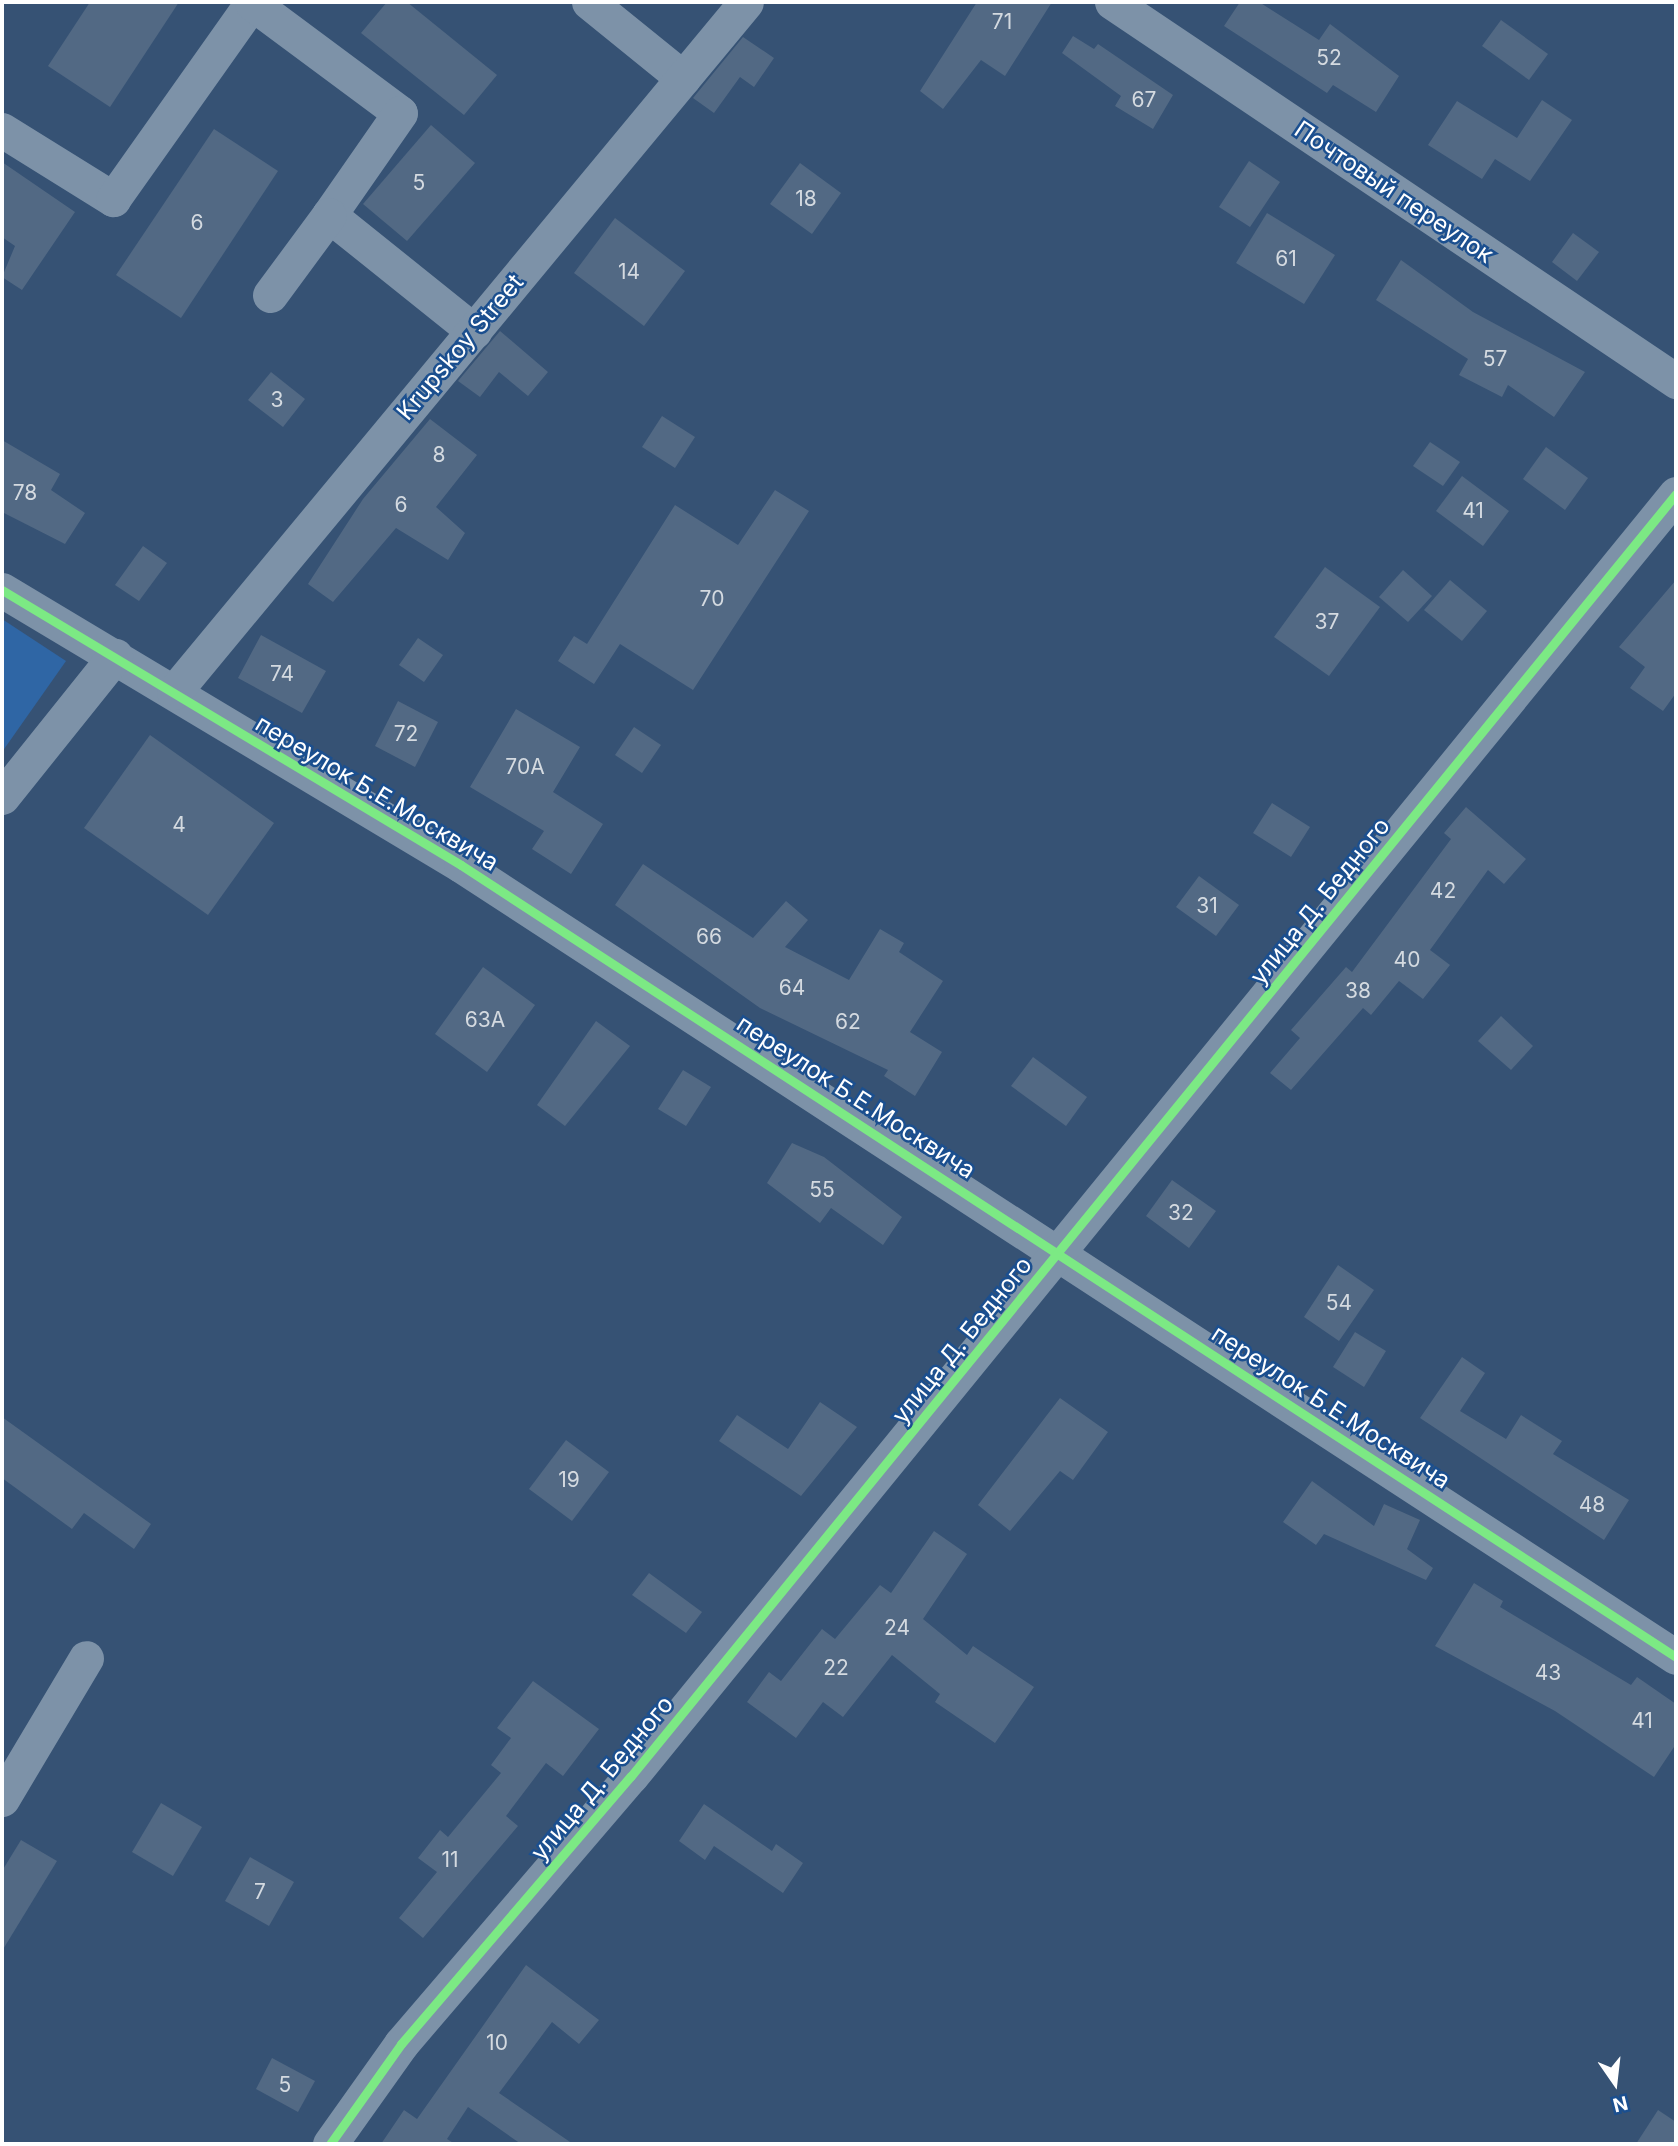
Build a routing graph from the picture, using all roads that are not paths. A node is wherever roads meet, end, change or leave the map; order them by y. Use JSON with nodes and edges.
{"nodes":[{"id":1,"x":589,"y":2,"type":"edge"},
{"id":2,"x":746,"y":2,"type":"edge"},
{"id":3,"x":1112,"y":2,"type":"edge"},
{"id":4,"x":683,"y":78,"type":"junction"},
{"id":5,"x":2,"y":130,"type":"edge"},
{"id":6,"x":329,"y":215,"type":"junction"},
{"id":7,"x":270,"y":295,"type":"dead end"},
{"id":8,"x":474,"y":331,"type":"junction"},
{"id":9,"x":1676,"y":381,"type":"edge"},
{"id":10,"x":1676,"y":494,"type":"edge"},
{"id":11,"x":2,"y":590,"type":"edge"},
{"id":12,"x":115,"y":656,"type":"junction"},
{"id":13,"x":174,"y":692,"type":"junction"},
{"id":14,"x":2,"y":797,"type":"edge"},
{"id":15,"x":1059,"y":1251,"type":"junction"},
{"id":16,"x":1676,"y":1657,"type":"edge"},
{"id":17,"x":86,"y":1658,"type":"dead end"},
{"id":18,"x":2,"y":1799,"type":"edge"},
{"id":19,"x":330,"y":2144,"type":"edge"}],
"edges":[{"from":1,"to":4,"type":"street"},
{"from":2,"to":4,"type":"street","name":"Krupskoy Street"},
{"from":3,"to":9,"type":"street","name":"Почтовый переулок"},
{"from":4,"to":8,"type":"street","name":"Krupskoy Street"},
{"from":5,"to":6,"type":"street"},
{"from":6,"to":7,"type":"street"},
{"from":6,"to":8,"type":"street"},
{"from":8,"to":13,"type":"street","name":"Krupskoy Street"},
{"from":10,"to":15,"type":"street","name":"улица Д. Бедного"},
{"from":11,"to":12,"type":"street","name":"переулок Б.Е.Москвича"},
{"from":12,"to":13,"type":"street","name":"переулок Б.Е.Москвича"},
{"from":12,"to":14,"type":"street"},
{"from":13,"to":15,"type":"street","name":"переулок Б.Е.Москвича"},
{"from":15,"to":16,"type":"street","name":"переулок Б.Е.Москвича"},
{"from":15,"to":19,"type":"street","name":"улица Д. Бедного"},
{"from":17,"to":18,"type":"street"}]}
